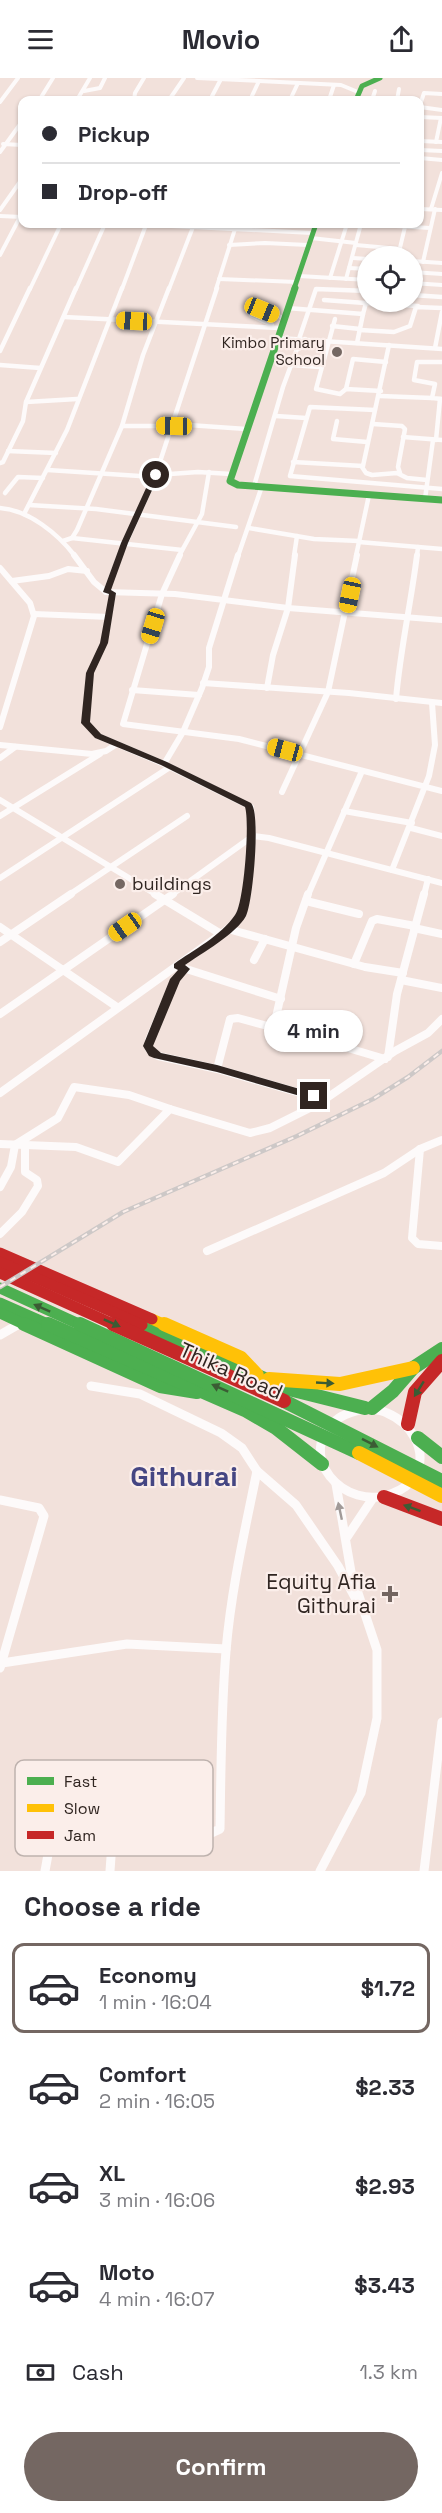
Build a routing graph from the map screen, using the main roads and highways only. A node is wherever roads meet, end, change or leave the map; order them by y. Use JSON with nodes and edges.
{"nodes":[{"id":1,"x":380,"y":78,"type":"edge"},
{"id":2,"x":357,"y":96,"type":"edge"},
{"id":3,"x":312,"y":235,"type":"edge"},
{"id":4,"x":442,"y":500,"type":"edge"},
{"id":5,"x":2,"y":1259,"type":"edge"},
{"id":6,"x":0,"y":1273,"type":"edge"},
{"id":7,"x":5,"y":1291,"type":"edge"},
{"id":8,"x":1,"y":1307,"type":"edge"},
{"id":9,"x":442,"y":1349,"type":"edge"},
{"id":10,"x":442,"y":1361,"type":"edge"},
{"id":11,"x":413,"y":1368,"type":"junction"},
{"id":12,"x":262,"y":1377,"type":"junction"},
{"id":13,"x":203,"y":1392,"type":"junction"},
{"id":14,"x":408,"y":1424,"type":"road end"},
{"id":15,"x":418,"y":1438,"type":"road end"},
{"id":16,"x":442,"y":1456,"type":"edge"},
{"id":17,"x":322,"y":1464,"type":"road end"},
{"id":18,"x":442,"y":1481,"type":"edge"},
{"id":19,"x":442,"y":1496,"type":"edge"},
{"id":20,"x":384,"y":1497,"type":"road end"},
{"id":21,"x":441,"y":1519,"type":"edge"}],
"edges":[{"from":1,"to":2,"type":"main road"},
{"from":3,"to":4,"type":"main road"},
{"from":5,"to":12,"type":"main road"},
{"from":6,"to":18,"type":"main road","name":"Thika Road","one_way":true},
{"from":19,"to":7,"type":"main road","name":"Thika Road","one_way":true},
{"from":8,"to":13,"type":"main road"},
{"from":8,"to":13,"type":"main road","name":"Thika Road"},
{"from":9,"to":11,"type":"main road"},
{"from":10,"to":14,"type":"main road","one_way":true},
{"from":12,"to":11,"type":"main road","one_way":true},
{"from":11,"to":12,"type":"main road"},
{"from":13,"to":17,"type":"main road"},
{"from":15,"to":16,"type":"main road"},
{"from":21,"to":20,"type":"main road","one_way":true}]}
